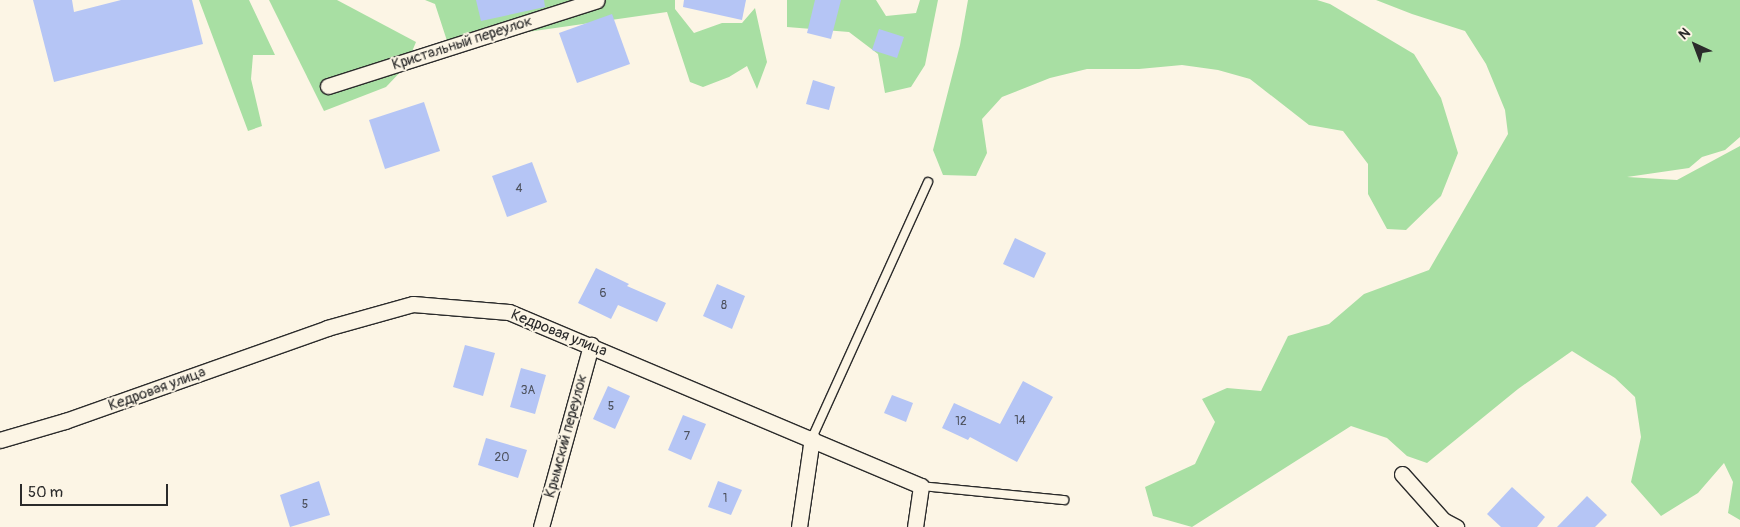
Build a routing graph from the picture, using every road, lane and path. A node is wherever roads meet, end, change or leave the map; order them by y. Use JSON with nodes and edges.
{"nodes":[{"id":1,"x":597,"y":0,"type":"edge"},
{"id":2,"x":328,"y":86,"type":"dead end"},
{"id":3,"x":928,"y":182,"type":"dead end"},
{"id":4,"x":591,"y":345,"type":"junction"},
{"id":5,"x":812,"y":438,"type":"junction"},
{"id":6,"x":0,"y":440,"type":"edge"},
{"id":7,"x":1402,"y":474,"type":"dead end"},
{"id":8,"x":921,"y":486,"type":"junction"},
{"id":9,"x":1064,"y":500,"type":"dead end"},
{"id":10,"x":541,"y":527,"type":"edge"},
{"id":11,"x":799,"y":527,"type":"edge"},
{"id":12,"x":915,"y":527,"type":"edge"},
{"id":13,"x":1456,"y":527,"type":"edge"}],
"edges":[{"from":1,"to":2,"type":"street","name":"Кристальный переулок"},
{"from":3,"to":5,"type":"lane"},
{"from":4,"to":5,"type":"street","name":"Кедровая улица"},
{"from":4,"to":6,"type":"street","name":"Кедровая улица"},
{"from":4,"to":10,"type":"street","name":"Крымский переулок"},
{"from":5,"to":8,"type":"street","name":"Кедровая улица"},
{"from":5,"to":11,"type":"street"},
{"from":7,"to":13,"type":"street"},
{"from":8,"to":9,"type":"lane"},
{"from":8,"to":12,"type":"street"}]}
